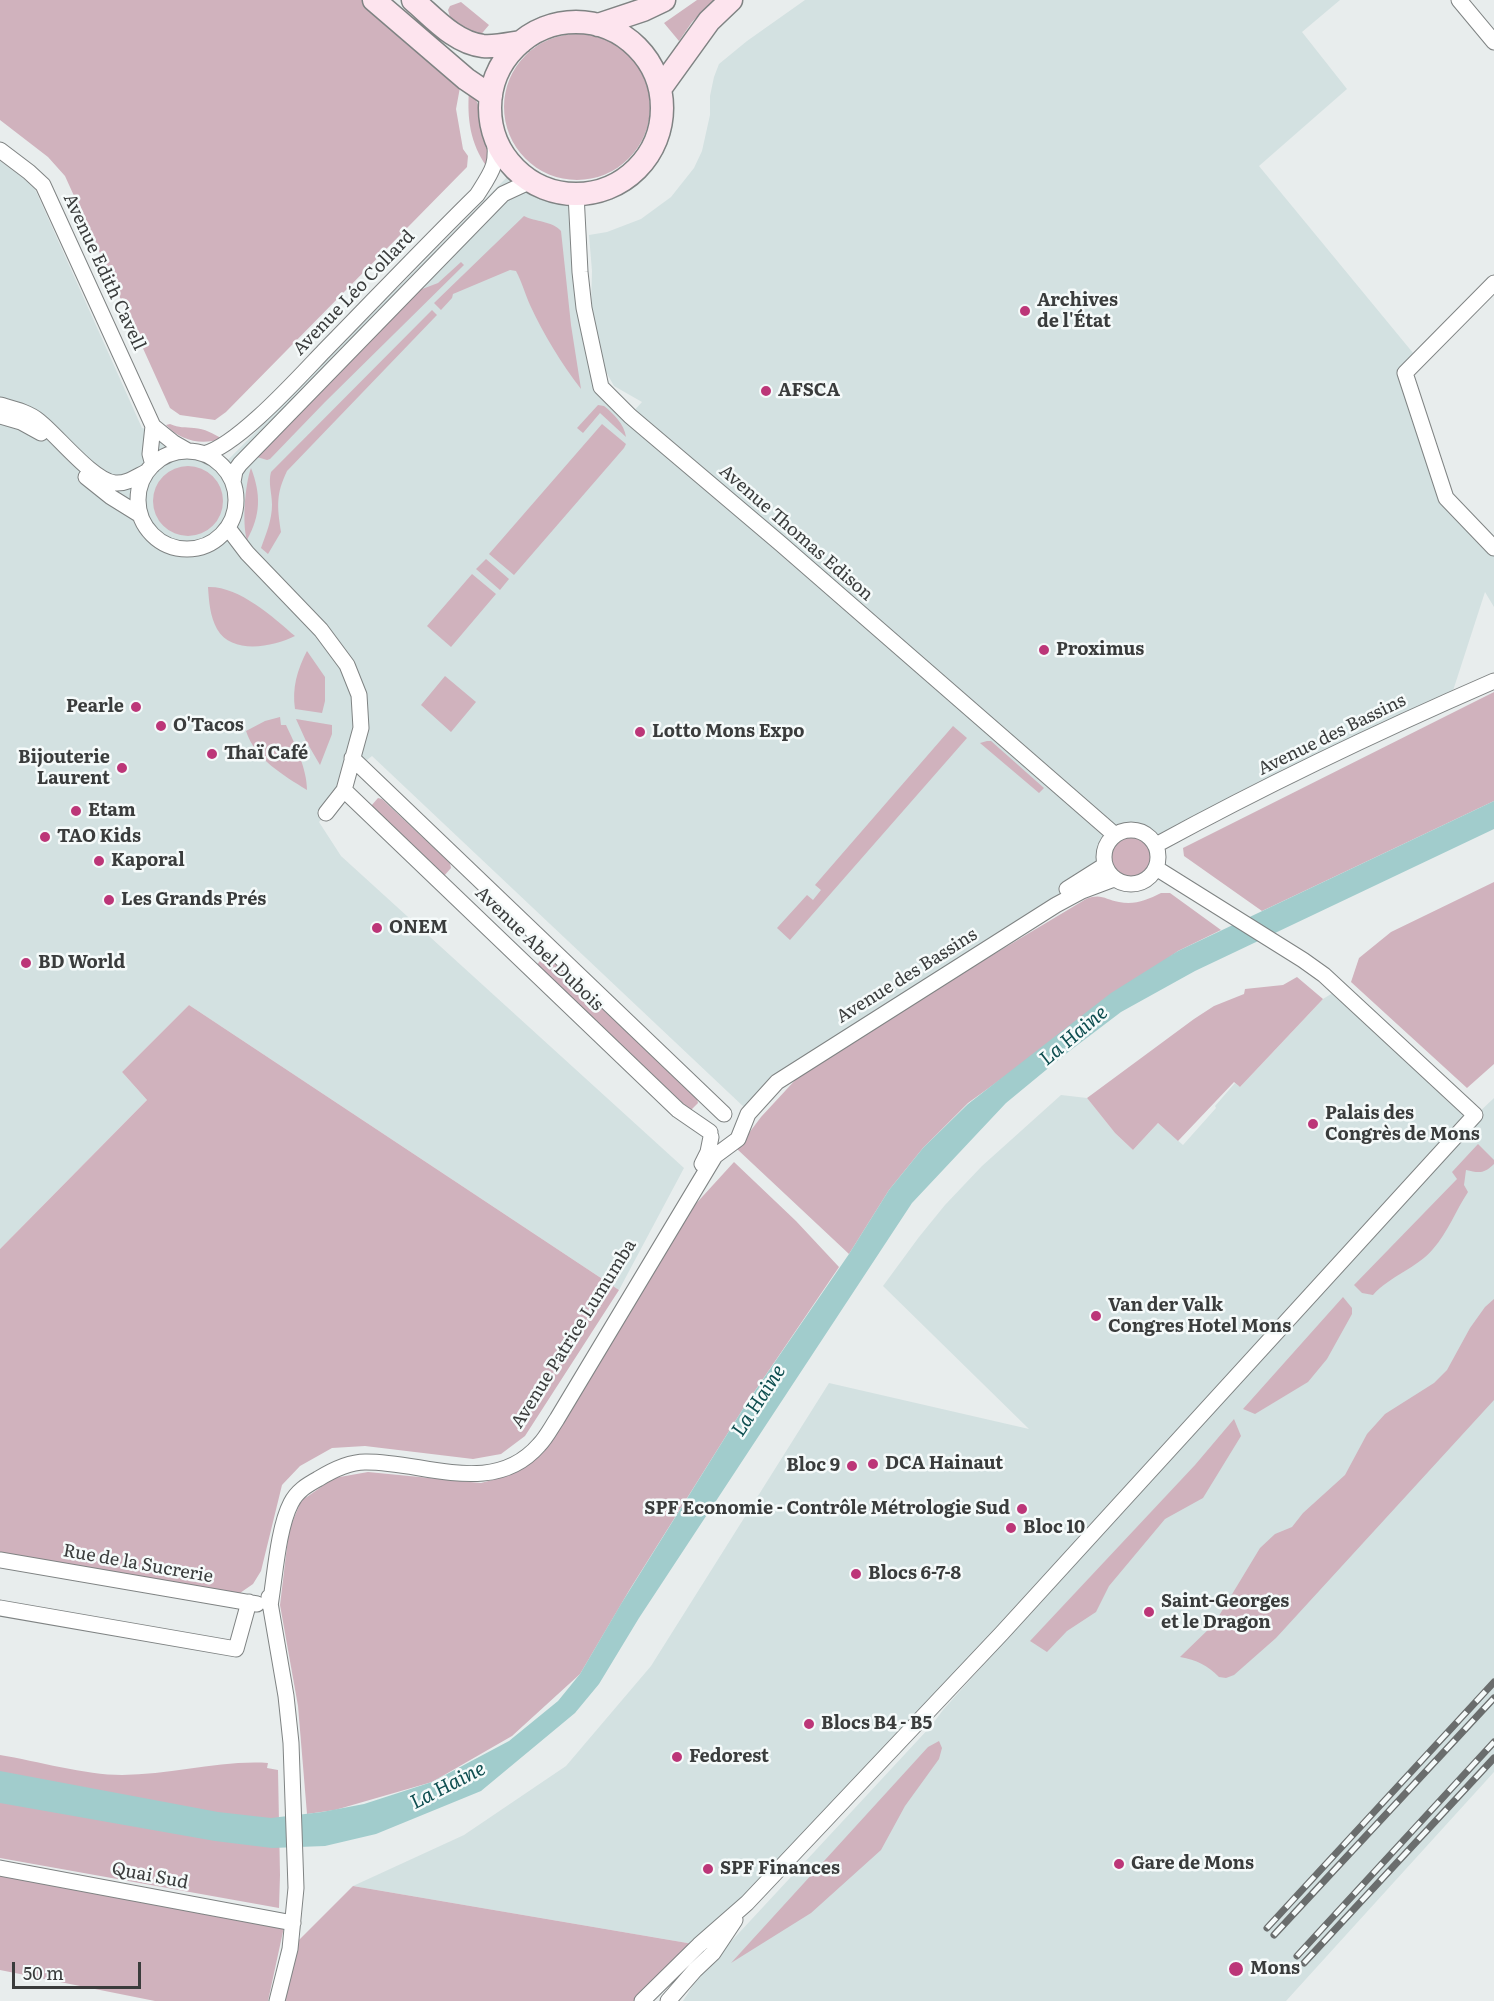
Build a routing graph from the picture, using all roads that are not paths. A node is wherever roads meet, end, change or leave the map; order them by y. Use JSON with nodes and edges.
{"nodes":[{"id":1,"x":374,"y":0,"type":"edge"},
{"id":2,"x":413,"y":0,"type":"edge"},
{"id":3,"x":664,"y":0,"type":"edge"},
{"id":4,"x":732,"y":0,"type":"edge"},
{"id":5,"x":1459,"y":0,"type":"edge"},
{"id":6,"x":598,"y":25,"type":"junction"},
{"id":7,"x":521,"y":42,"type":"junction"},
{"id":8,"x":1494,"y":42,"type":"edge"},
{"id":9,"x":660,"y":89,"type":"junction"},
{"id":10,"x":491,"y":96,"type":"junction"},
{"id":11,"x":494,"y":135,"type":"junction"},
{"id":12,"x":0,"y":150,"type":"edge"},
{"id":13,"x":531,"y":181,"type":"junction"},
{"id":14,"x":576,"y":194,"type":"junction"},
{"id":15,"x":1494,"y":283,"type":"edge"},
{"id":16,"x":0,"y":405,"type":"edge"},
{"id":17,"x":0,"y":416,"type":"edge"},
{"id":18,"x":153,"y":426,"type":"junction"},
{"id":19,"x":188,"y":451,"type":"junction"},
{"id":20,"x":204,"y":454,"type":"junction"},
{"id":21,"x":150,"y":469,"type":"junction"},
{"id":22,"x":233,"y":482,"type":"junction"},
{"id":23,"x":140,"y":515,"type":"junction"},
{"id":24,"x":228,"y":528,"type":"junction"},
{"id":25,"x":1494,"y":548,"type":"edge"},
{"id":26,"x":1494,"y":681,"type":"edge"},
{"id":27,"x":352,"y":758,"type":"junction"},
{"id":28,"x":344,"y":790,"type":"junction"},
{"id":29,"x":326,"y":813,"type":"dead end"},
{"id":30,"x":1115,"y":835,"type":"junction"},
{"id":31,"x":1156,"y":845,"type":"junction"},
{"id":32,"x":1105,"y":865,"type":"junction"},
{"id":33,"x":1156,"y":868,"type":"junction"},
{"id":34,"x":1114,"y":879,"type":"junction"},
{"id":35,"x":722,"y":1111,"type":"junction"},
{"id":36,"x":741,"y":1129,"type":"junction"},
{"id":37,"x":711,"y":1134,"type":"junction"},
{"id":38,"x":729,"y":1144,"type":"junction"},
{"id":39,"x":0,"y":1560,"type":"edge"},
{"id":40,"x":249,"y":1602,"type":"junction"},
{"id":41,"x":270,"y":1606,"type":"junction"},
{"id":42,"x":0,"y":1608,"type":"edge"},
{"id":43,"x":0,"y":1868,"type":"edge"},
{"id":44,"x":747,"y":1903,"type":"junction"},
{"id":45,"x":293,"y":1923,"type":"junction"},
{"id":46,"x":277,"y":2001,"type":"edge"},
{"id":47,"x":642,"y":2001,"type":"edge"},
{"id":48,"x":668,"y":2001,"type":"edge"}],
"edges":[{"from":1,"to":10,"type":"street"},
{"from":2,"to":7,"type":"street"},
{"from":3,"to":6,"type":"street"},
{"from":4,"to":9,"type":"street"},
{"from":5,"to":8,"type":"street"},
{"from":6,"to":7,"type":"street"},
{"from":6,"to":9,"type":"street"},
{"from":7,"to":10,"type":"street"},
{"from":9,"to":14,"type":"street"},
{"from":10,"to":11,"type":"street"},
{"from":11,"to":13,"type":"street"},
{"from":11,"to":20,"type":"street","name":"Avenue Léo Collard"},
{"from":12,"to":18,"type":"street","name":"Avenue Edith Cavell"},
{"from":13,"to":14,"type":"street"},
{"from":13,"to":22,"type":"street","name":"Avenue Léo Collard"},
{"from":14,"to":30,"type":"street","name":"Avenue Thomas Edison"},
{"from":15,"to":25,"type":"street"},
{"from":16,"to":21,"type":"street"},
{"from":17,"to":23,"type":"street"},
{"from":18,"to":19,"type":"street","name":"Avenue Edith Cavell"},
{"from":18,"to":21,"type":"street","name":"Avenue Edith Cavell"},
{"from":19,"to":20,"type":"street"},
{"from":19,"to":21,"type":"street"},
{"from":20,"to":22,"type":"street"},
{"from":21,"to":23,"type":"street"},
{"from":22,"to":24,"type":"street"},
{"from":23,"to":24,"type":"street"},
{"from":24,"to":27,"type":"street"},
{"from":26,"to":31,"type":"street","name":"Avenue des Bassins"},
{"from":27,"to":28,"type":"street"},
{"from":27,"to":35,"type":"street","name":"Avenue Abel Dubois"},
{"from":28,"to":29,"type":"street"},
{"from":28,"to":37,"type":"street","name":"Avenue Abel Dubois"},
{"from":30,"to":31,"type":"street"},
{"from":30,"to":32,"type":"street"},
{"from":31,"to":33,"type":"street"},
{"from":32,"to":34,"type":"street"},
{"from":32,"to":35,"type":"street","name":"Avenue des Bassins"},
{"from":33,"to":34,"type":"street","name":"Avenue des Bassins"},
{"from":33,"to":44,"type":"street"},
{"from":34,"to":36,"type":"street","name":"Avenue des Bassins"},
{"from":35,"to":36,"type":"street"},
{"from":35,"to":37,"type":"street"},
{"from":36,"to":38,"type":"street"},
{"from":37,"to":38,"type":"street"},
{"from":37,"to":41,"type":"street","name":"Avenue Patrice Lumumba"},
{"from":38,"to":41,"type":"street","name":"Avenue Patrice Lumumba"},
{"from":39,"to":40,"type":"street","name":"Rue de la Sucrerie"},
{"from":40,"to":41,"type":"street","name":"Rue de la Sucrerie"},
{"from":40,"to":42,"type":"street"},
{"from":41,"to":45,"type":"street","name":"Avenue Patrice Lumumba"},
{"from":43,"to":45,"type":"street","name":"Quai Sud"},
{"from":44,"to":47,"type":"street"},
{"from":44,"to":48,"type":"street"},
{"from":45,"to":46,"type":"street","name":"Avenue Patrice Lumumba"}]}
